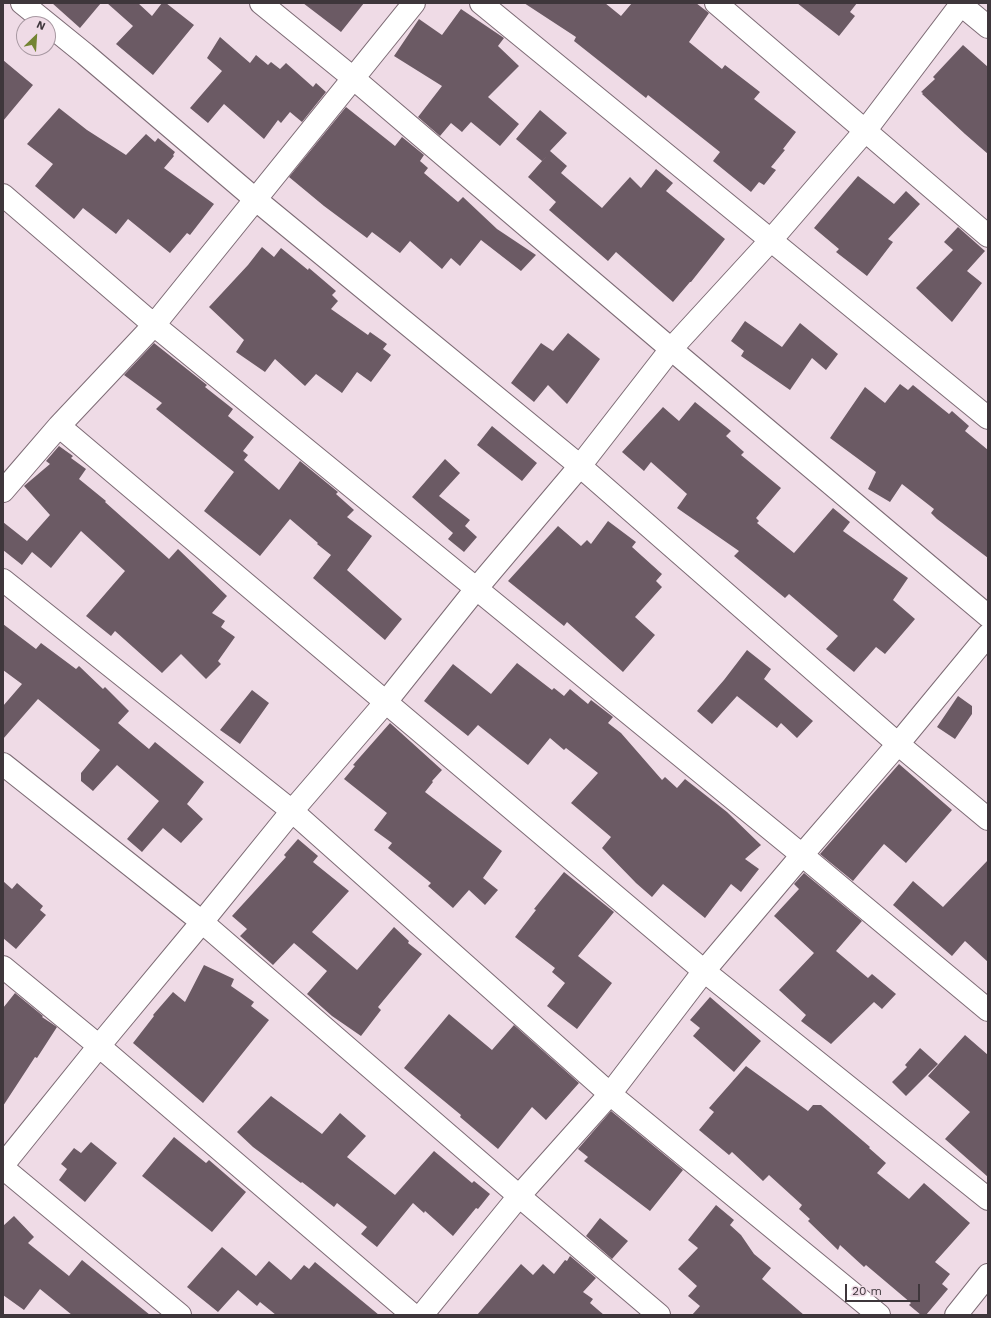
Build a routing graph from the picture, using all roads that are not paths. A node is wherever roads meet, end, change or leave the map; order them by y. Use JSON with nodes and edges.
{"nodes":[{"id":1,"x":22,"y":3,"type":"edge"},
{"id":2,"x":261,"y":3,"type":"edge"},
{"id":3,"x":414,"y":3,"type":"edge"},
{"id":4,"x":481,"y":3,"type":"edge"},
{"id":5,"x":716,"y":3,"type":"edge"},
{"id":6,"x":961,"y":4,"type":"edge"},
{"id":7,"x":988,"y":27,"type":"edge"},
{"id":8,"x":353,"y":78,"type":"junction"},
{"id":9,"x":865,"y":131,"type":"junction"},
{"id":10,"x":3,"y":195,"type":"edge"},
{"id":11,"x":255,"y":200,"type":"junction"},
{"id":12,"x":988,"y":236,"type":"edge"},
{"id":13,"x":771,"y":240,"type":"junction"},
{"id":14,"x":154,"y":325,"type":"junction"},
{"id":15,"x":671,"y":349,"type":"junction"},
{"id":16,"x":988,"y":418,"type":"edge"},
{"id":17,"x":59,"y":426,"type":"junction"},
{"id":18,"x":580,"y":466,"type":"junction"},
{"id":19,"x":3,"y":491,"type":"edge"},
{"id":20,"x":3,"y":580,"type":"edge"},
{"id":21,"x":476,"y":589,"type":"junction"},
{"id":22,"x":988,"y":616,"type":"edge"},
{"id":23,"x":988,"y":634,"type":"edge"},
{"id":24,"x":385,"y":703,"type":"junction"},
{"id":25,"x":898,"y":744,"type":"junction"},
{"id":26,"x":3,"y":764,"type":"edge"},
{"id":27,"x":292,"y":811,"type":"junction"},
{"id":28,"x":988,"y":819,"type":"edge"},
{"id":29,"x":802,"y":854,"type":"junction"},
{"id":30,"x":202,"y":922,"type":"junction"},
{"id":31,"x":3,"y":967,"type":"edge"},
{"id":32,"x":704,"y":971,"type":"junction"},
{"id":33,"x":988,"y":1010,"type":"edge"},
{"id":34,"x":98,"y":1046,"type":"junction"},
{"id":35,"x":610,"y":1094,"type":"junction"},
{"id":36,"x":3,"y":1166,"type":"edge"},
{"id":37,"x":519,"y":1196,"type":"junction"},
{"id":38,"x":988,"y":1199,"type":"edge"},
{"id":39,"x":988,"y":1275,"type":"edge"},
{"id":40,"x":180,"y":1315,"type":"edge"},
{"id":41,"x":413,"y":1315,"type":"edge"},
{"id":42,"x":422,"y":1315,"type":"edge"},
{"id":43,"x":659,"y":1315,"type":"edge"},
{"id":44,"x":879,"y":1315,"type":"edge"},
{"id":45,"x":956,"y":1315,"type":"edge"}],
"edges":[{"from":1,"to":11,"type":"street"},
{"from":2,"to":8,"type":"street"},
{"from":3,"to":8,"type":"street"},
{"from":4,"to":13,"type":"street"},
{"from":5,"to":9,"type":"street"},
{"from":6,"to":7,"type":"street"},
{"from":6,"to":9,"type":"street"},
{"from":8,"to":11,"type":"street"},
{"from":8,"to":15,"type":"street"},
{"from":9,"to":12,"type":"street"},
{"from":9,"to":13,"type":"street"},
{"from":10,"to":14,"type":"street"},
{"from":11,"to":14,"type":"street"},
{"from":11,"to":18,"type":"street"},
{"from":13,"to":15,"type":"street"},
{"from":13,"to":16,"type":"street"},
{"from":14,"to":17,"type":"street"},
{"from":14,"to":21,"type":"street"},
{"from":15,"to":18,"type":"street"},
{"from":15,"to":22,"type":"street"},
{"from":17,"to":19,"type":"street"},
{"from":17,"to":24,"type":"street"},
{"from":18,"to":21,"type":"street"},
{"from":18,"to":25,"type":"street"},
{"from":20,"to":27,"type":"street"},
{"from":21,"to":24,"type":"street"},
{"from":21,"to":29,"type":"street"},
{"from":23,"to":25,"type":"street"},
{"from":24,"to":27,"type":"street"},
{"from":24,"to":32,"type":"street"},
{"from":25,"to":28,"type":"street"},
{"from":25,"to":29,"type":"street"},
{"from":26,"to":30,"type":"street"},
{"from":27,"to":30,"type":"street"},
{"from":27,"to":35,"type":"street"},
{"from":29,"to":32,"type":"street"},
{"from":29,"to":33,"type":"street"},
{"from":30,"to":34,"type":"street"},
{"from":30,"to":37,"type":"street"},
{"from":31,"to":34,"type":"street"},
{"from":32,"to":35,"type":"street"},
{"from":32,"to":38,"type":"street"},
{"from":34,"to":36,"type":"street"},
{"from":34,"to":41,"type":"street"},
{"from":35,"to":37,"type":"street"},
{"from":35,"to":44,"type":"street"},
{"from":36,"to":40,"type":"street"},
{"from":37,"to":42,"type":"street"},
{"from":37,"to":43,"type":"street"},
{"from":39,"to":45,"type":"street"}]}
